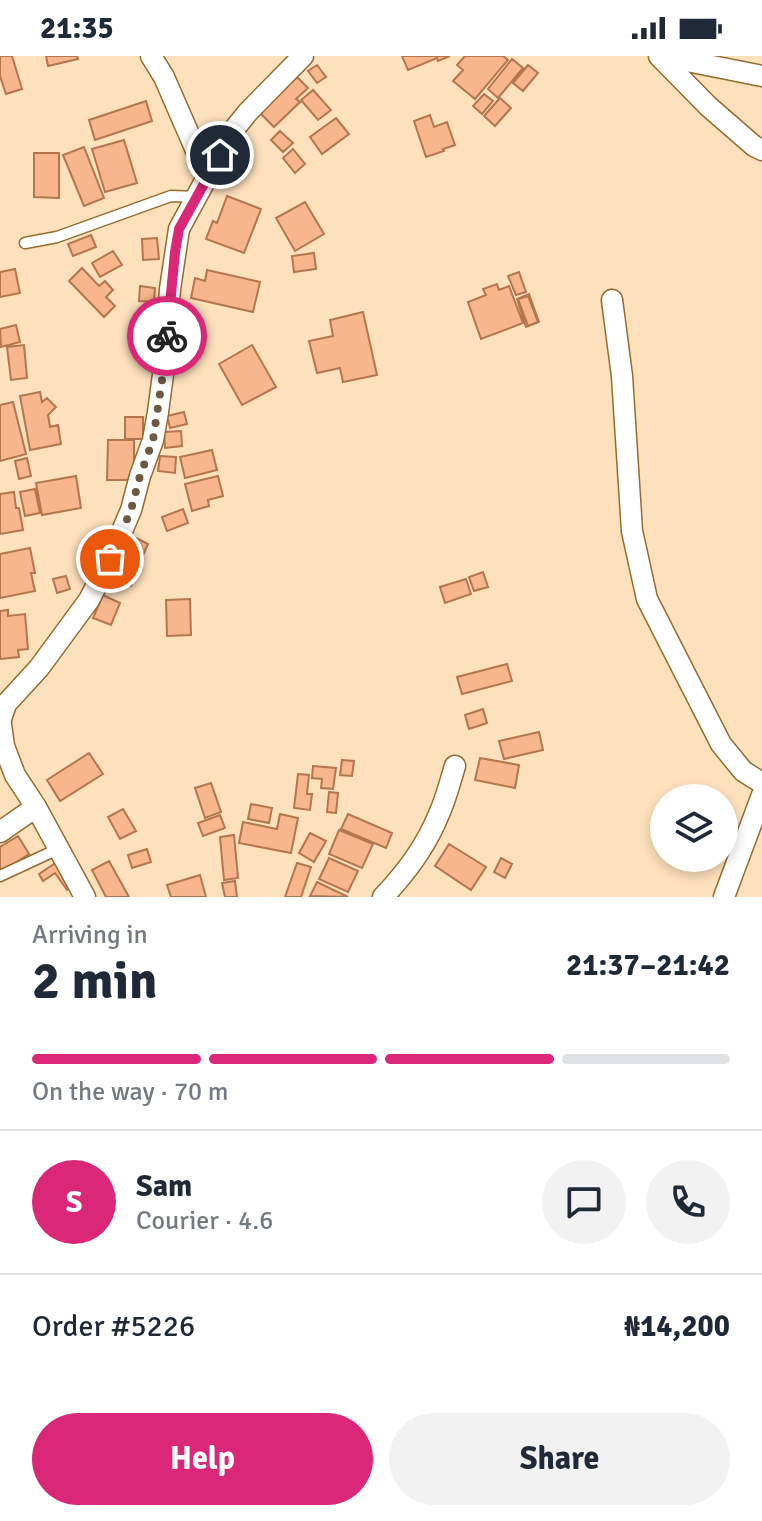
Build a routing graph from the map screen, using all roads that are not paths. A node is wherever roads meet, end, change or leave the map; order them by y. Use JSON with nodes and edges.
{"nodes":[{"id":1,"x":151,"y":56,"type":"edge"},
{"id":2,"x":303,"y":56,"type":"edge"},
{"id":3,"x":660,"y":56,"type":"edge"},
{"id":4,"x":762,"y":76,"type":"edge"},
{"id":5,"x":762,"y":150,"type":"edge"},
{"id":6,"x":208,"y":178,"type":"junction"},
{"id":7,"x":197,"y":197,"type":"junction"},
{"id":8,"x":25,"y":243,"type":"dead end"},
{"id":9,"x":612,"y":300,"type":"dead end"},
{"id":10,"x":0,"y":718,"type":"edge"},
{"id":11,"x":455,"y":766,"type":"dead end"},
{"id":12,"x":762,"y":783,"type":"edge"},
{"id":13,"x":762,"y":795,"type":"edge"},
{"id":14,"x":36,"y":807,"type":"junction"},
{"id":15,"x":0,"y":832,"type":"edge"},
{"id":16,"x":58,"y":849,"type":"junction"},
{"id":17,"x":0,"y":876,"type":"edge"},
{"id":18,"x":85,"y":897,"type":"edge"},
{"id":19,"x":383,"y":897,"type":"edge"},
{"id":20,"x":724,"y":897,"type":"edge"}],
"edges":[{"from":1,"to":6,"type":"street"},
{"from":2,"to":6,"type":"street"},
{"from":3,"to":4,"type":"street"},
{"from":3,"to":5,"type":"street"},
{"from":6,"to":7,"type":"street"},
{"from":7,"to":8,"type":"lane"},
{"from":7,"to":10,"type":"street"},
{"from":9,"to":12,"type":"street"},
{"from":10,"to":14,"type":"street"},
{"from":11,"to":19,"type":"street"},
{"from":13,"to":20,"type":"street"},
{"from":14,"to":15,"type":"street"},
{"from":14,"to":16,"type":"street"},
{"from":16,"to":17,"type":"lane"},
{"from":16,"to":18,"type":"street"}]}
